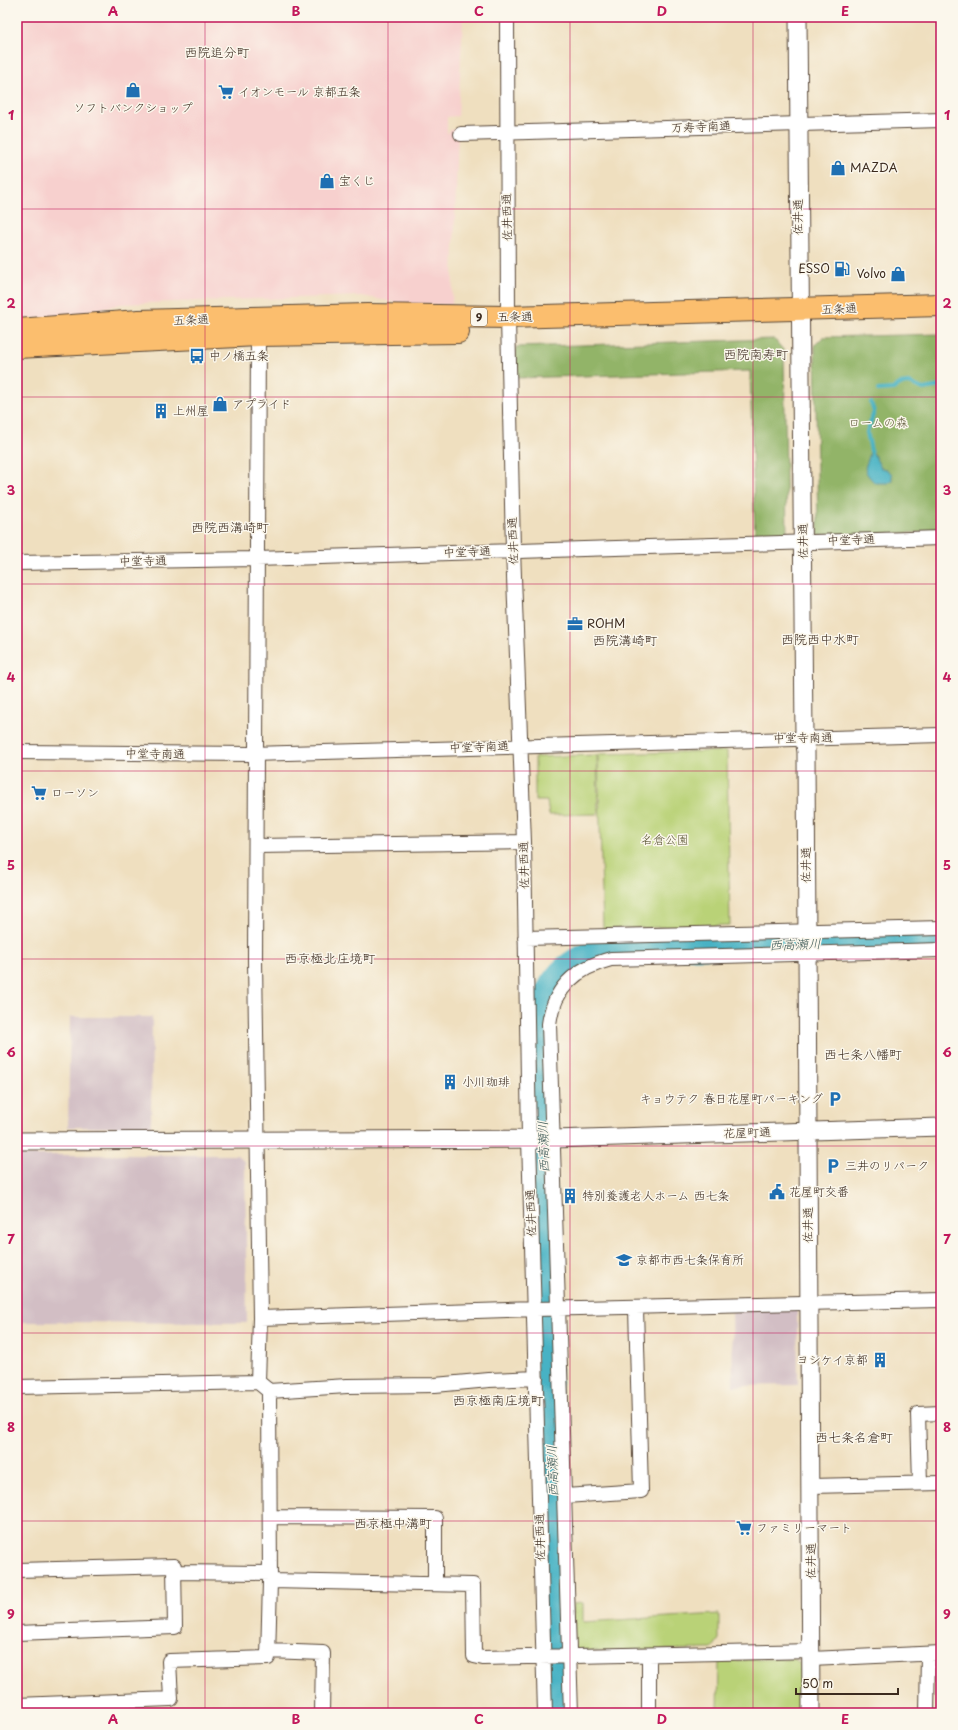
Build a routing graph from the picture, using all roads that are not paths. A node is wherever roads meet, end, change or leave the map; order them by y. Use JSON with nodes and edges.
{"nodes":[{"id":1,"x":507,"y":17,"type":"edge"},
{"id":2,"x":798,"y":17,"type":"edge"},
{"id":3,"x":941,"y":120,"type":"edge"},
{"id":4,"x":798,"y":124,"type":"junction"},
{"id":5,"x":461,"y":134,"type":"dead end"},
{"id":6,"x":506,"y":134,"type":"junction"},
{"id":7,"x":941,"y":305,"type":"edge"},
{"id":8,"x":799,"y":316,"type":"junction"},
{"id":9,"x":941,"y":321,"type":"edge"},
{"id":10,"x":508,"y":324,"type":"junction"},
{"id":11,"x":17,"y":330,"type":"edge"},
{"id":12,"x":258,"y":335,"type":"junction"},
{"id":13,"x":17,"y":347,"type":"edge"},
{"id":14,"x":941,"y":538,"type":"edge"},
{"id":15,"x":803,"y":542,"type":"junction"},
{"id":16,"x":513,"y":550,"type":"junction"},
{"id":17,"x":256,"y":559,"type":"junction"},
{"id":18,"x":17,"y":563,"type":"edge"},
{"id":19,"x":941,"y":735,"type":"edge"},
{"id":20,"x":804,"y":738,"type":"junction"},
{"id":21,"x":520,"y":746,"type":"junction"},
{"id":22,"x":17,"y":752,"type":"edge"},
{"id":23,"x":257,"y":754,"type":"junction"},
{"id":24,"x":524,"y":842,"type":"junction"},
{"id":25,"x":256,"y":846,"type":"junction"},
{"id":26,"x":941,"y":928,"type":"edge"},
{"id":27,"x":525,"y":938,"type":"junction"},
{"id":28,"x":806,"y":944,"type":"junction"},
{"id":29,"x":941,"y":950,"type":"edge"},
{"id":30,"x":941,"y":1127,"type":"edge"},
{"id":31,"x":808,"y":1130,"type":"junction"},
{"id":32,"x":542,"y":1139,"type":"junction"},
{"id":33,"x":257,"y":1140,"type":"junction"},
{"id":34,"x":17,"y":1141,"type":"edge"},
{"id":35,"x":941,"y":1300,"type":"edge"},
{"id":36,"x":809,"y":1304,"type":"junction"},
{"id":37,"x":636,"y":1308,"type":"junction"},
{"id":38,"x":534,"y":1309,"type":"junction"},
{"id":39,"x":558,"y":1309,"type":"junction"},
{"id":40,"x":260,"y":1318,"type":"junction"},
{"id":41,"x":536,"y":1378,"type":"junction"},
{"id":42,"x":258,"y":1382,"type":"junction"},
{"id":43,"x":17,"y":1386,"type":"edge"},
{"id":44,"x":269,"y":1391,"type":"junction"},
{"id":45,"x":941,"y":1413,"type":"edge"},
{"id":46,"x":920,"y":1483,"type":"junction"},
{"id":47,"x":941,"y":1483,"type":"edge"},
{"id":48,"x":811,"y":1486,"type":"junction"},
{"id":49,"x":564,"y":1496,"type":"junction"},
{"id":50,"x":270,"y":1517,"type":"junction"},
{"id":51,"x":17,"y":1570,"type":"edge"},
{"id":52,"x":174,"y":1572,"type":"junction"},
{"id":53,"x":270,"y":1577,"type":"junction"},
{"id":54,"x":435,"y":1584,"type":"junction"},
{"id":55,"x":17,"y":1634,"type":"edge"},
{"id":56,"x":268,"y":1651,"type":"junction"},
{"id":57,"x":934,"y":1653,"type":"edge"},
{"id":58,"x":649,"y":1655,"type":"junction"},
{"id":59,"x":812,"y":1655,"type":"junction"},
{"id":60,"x":569,"y":1657,"type":"junction"},
{"id":61,"x":543,"y":1658,"type":"junction"},
{"id":62,"x":17,"y":1705,"type":"edge"},
{"id":63,"x":122,"y":1707,"type":"edge"},
{"id":64,"x":322,"y":1713,"type":"edge"},
{"id":65,"x":545,"y":1713,"type":"edge"},
{"id":66,"x":571,"y":1713,"type":"edge"},
{"id":67,"x":649,"y":1713,"type":"edge"},
{"id":68,"x":811,"y":1713,"type":"edge"},
{"id":69,"x":927,"y":1713,"type":"edge"}],
"edges":[{"from":1,"to":6,"type":"street","name":"佐井西通"},
{"from":2,"to":4,"type":"street","name":"佐井通"},
{"from":3,"to":4,"type":"street","name":"万寿寺南通"},
{"from":4,"to":6,"type":"street","name":"万寿寺南通"},
{"from":4,"to":8,"type":"street","name":"佐井通"},
{"from":5,"to":6,"type":"street","name":"万寿寺南通"},
{"from":6,"to":10,"type":"street","name":"佐井西通"},
{"from":7,"to":8,"type":"highway","name":"五条通","number":"9"},
{"from":8,"to":9,"type":"highway","name":"五条通","number":"9"},
{"from":8,"to":10,"type":"highway","name":"五条通","number":"9"},
{"from":8,"to":15,"type":"street","name":"佐井通"},
{"from":10,"to":11,"type":"highway","name":"五条通","number":"9"},
{"from":10,"to":12,"type":"highway","name":"五条通","number":"9"},
{"from":10,"to":16,"type":"street","name":"佐井西通"},
{"from":12,"to":13,"type":"highway","name":"五条通","number":"9"},
{"from":12,"to":17,"type":"street"},
{"from":14,"to":15,"type":"street","name":"中堂寺通"},
{"from":15,"to":16,"type":"street","name":"中堂寺通"},
{"from":15,"to":20,"type":"street","name":"佐井通"},
{"from":16,"to":17,"type":"street","name":"中堂寺通"},
{"from":16,"to":21,"type":"street","name":"佐井西通"},
{"from":17,"to":18,"type":"street","name":"中堂寺通"},
{"from":17,"to":23,"type":"street"},
{"from":19,"to":20,"type":"street","name":"中堂寺南通"},
{"from":20,"to":21,"type":"street","name":"中堂寺南通"},
{"from":20,"to":28,"type":"street","name":"佐井通"},
{"from":21,"to":23,"type":"street","name":"中堂寺南通"},
{"from":21,"to":24,"type":"street","name":"佐井西通"},
{"from":22,"to":23,"type":"street","name":"中堂寺南通"},
{"from":23,"to":25,"type":"street"},
{"from":24,"to":25,"type":"street"},
{"from":24,"to":27,"type":"street","name":"佐井西通"},
{"from":25,"to":33,"type":"street"},
{"from":26,"to":28,"type":"street"},
{"from":27,"to":28,"type":"street"},
{"from":27,"to":32,"type":"street","name":"佐井西通"},
{"from":28,"to":29,"type":"street"},
{"from":28,"to":31,"type":"street","name":"佐井通"},
{"from":28,"to":32,"type":"street"},
{"from":30,"to":31,"type":"street","name":"花屋町通"},
{"from":31,"to":32,"type":"street","name":"花屋町通"},
{"from":31,"to":36,"type":"street","name":"佐井通"},
{"from":32,"to":33,"type":"street","name":"花屋町通"},
{"from":32,"to":38,"type":"street","name":"佐井西通"},
{"from":32,"to":39,"type":"street"},
{"from":33,"to":34,"type":"street","name":"花屋町通"},
{"from":33,"to":40,"type":"street"},
{"from":35,"to":36,"type":"street"},
{"from":36,"to":37,"type":"street"},
{"from":36,"to":48,"type":"street","name":"佐井通"},
{"from":37,"to":39,"type":"street"},
{"from":37,"to":49,"type":"street"},
{"from":38,"to":39,"type":"street"},
{"from":38,"to":40,"type":"street"},
{"from":38,"to":41,"type":"street","name":"佐井西通"},
{"from":39,"to":49,"type":"street"},
{"from":40,"to":42,"type":"street"},
{"from":41,"to":44,"type":"street"},
{"from":41,"to":61,"type":"street","name":"佐井西通"},
{"from":42,"to":43,"type":"street"},
{"from":42,"to":44,"type":"street"},
{"from":44,"to":50,"type":"street"},
{"from":45,"to":46,"type":"street"},
{"from":46,"to":47,"type":"street"},
{"from":46,"to":48,"type":"street"},
{"from":48,"to":59,"type":"street","name":"佐井通"},
{"from":49,"to":60,"type":"street"},
{"from":50,"to":53,"type":"street"},
{"from":50,"to":54,"type":"street"},
{"from":51,"to":52,"type":"street"},
{"from":52,"to":53,"type":"street"},
{"from":52,"to":55,"type":"street"},
{"from":53,"to":54,"type":"street"},
{"from":53,"to":56,"type":"street"},
{"from":54,"to":61,"type":"street"},
{"from":56,"to":63,"type":"street"},
{"from":56,"to":64,"type":"street"},
{"from":57,"to":59,"type":"street"},
{"from":57,"to":69,"type":"street"},
{"from":58,"to":59,"type":"street"},
{"from":58,"to":60,"type":"street"},
{"from":58,"to":67,"type":"street"},
{"from":59,"to":68,"type":"street","name":"佐井通"},
{"from":60,"to":61,"type":"street"},
{"from":60,"to":66,"type":"street"},
{"from":61,"to":65,"type":"street","name":"佐井西通"},
{"from":62,"to":63,"type":"street"}]}
